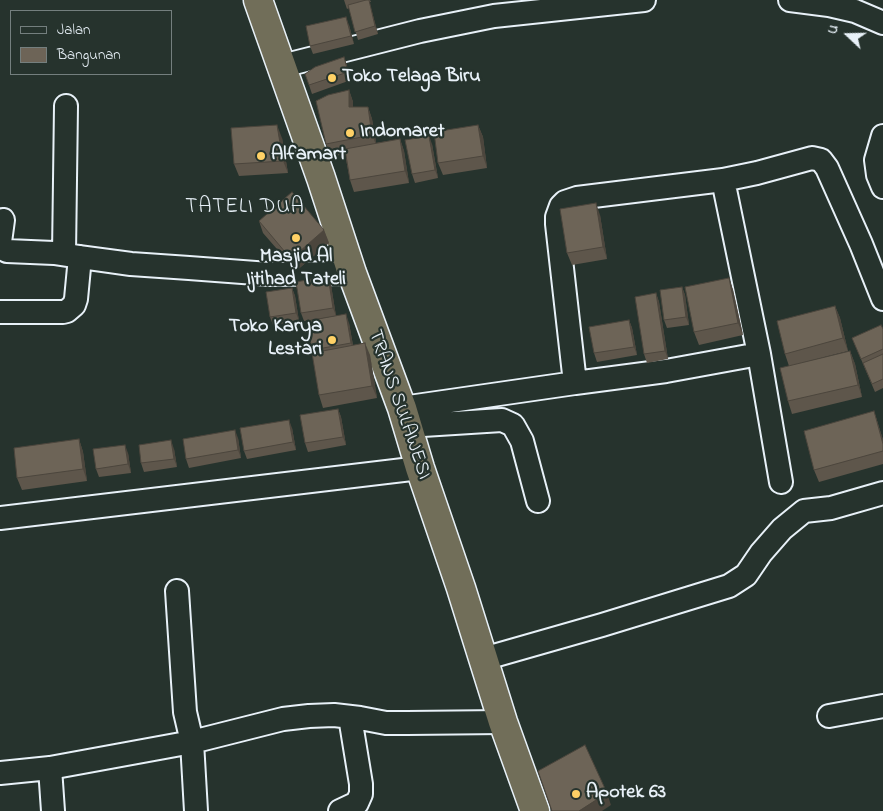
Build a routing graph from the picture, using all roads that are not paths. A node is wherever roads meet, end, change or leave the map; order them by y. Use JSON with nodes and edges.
{"nodes":[{"id":1,"x":258,"y":0,"type":"edge"},
{"id":2,"x":644,"y":0,"type":"edge"},
{"id":3,"x":790,"y":0,"type":"edge"},
{"id":4,"x":883,"y":23,"type":"edge"},
{"id":5,"x":282,"y":66,"type":"junction"},
{"id":6,"x":66,"y":106,"type":"dead end"},
{"id":7,"x":883,"y":136,"type":"edge"},
{"id":8,"x":723,"y":180,"type":"junction"},
{"id":9,"x":883,"y":187,"type":"edge"},
{"id":10,"x":3,"y":220,"type":"dead end"},
{"id":11,"x":0,"y":244,"type":"edge"},
{"id":12,"x":72,"y":256,"type":"junction"},
{"id":13,"x":352,"y":274,"type":"junction"},
{"id":14,"x":883,"y":299,"type":"edge"},
{"id":15,"x":0,"y":312,"type":"edge"},
{"id":16,"x":760,"y":354,"type":"junction"},
{"id":17,"x":575,"y":383,"type":"junction"},
{"id":18,"x":404,"y":417,"type":"junction"},
{"id":19,"x":420,"y":468,"type":"junction"},
{"id":20,"x":781,"y":482,"type":"dead end"},
{"id":21,"x":883,"y":493,"type":"edge"},
{"id":22,"x":538,"y":501,"type":"dead end"},
{"id":23,"x":0,"y":518,"type":"edge"},
{"id":24,"x":177,"y":591,"type":"dead end"},
{"id":25,"x":483,"y":659,"type":"junction"},
{"id":26,"x":883,"y":706,"type":"edge"},
{"id":27,"x":829,"y":716,"type":"dead end"},
{"id":28,"x":350,"y":717,"type":"junction"},
{"id":29,"x":503,"y":722,"type":"junction"},
{"id":30,"x":192,"y":742,"type":"junction"},
{"id":31,"x":50,"y":768,"type":"junction"},
{"id":32,"x":0,"y":774,"type":"edge"},
{"id":33,"x":53,"y":811,"type":"edge"},
{"id":34,"x":196,"y":811,"type":"edge"},
{"id":35,"x":340,"y":811,"type":"edge"},
{"id":36,"x":535,"y":811,"type":"edge"}],
"edges":[{"from":1,"to":5,"type":"highway","name":"TRANS SULAWESI"},
{"from":2,"to":5,"type":"street"},
{"from":3,"to":4,"type":"street"},
{"from":5,"to":13,"type":"highway","name":"TRANS SULAWESI"},
{"from":6,"to":12,"type":"street"},
{"from":7,"to":9,"type":"street"},
{"from":8,"to":14,"type":"street"},
{"from":8,"to":16,"type":"street"},
{"from":8,"to":17,"type":"street"},
{"from":10,"to":11,"type":"street"},
{"from":11,"to":12,"type":"street"},
{"from":12,"to":13,"type":"street"},
{"from":12,"to":15,"type":"street"},
{"from":13,"to":18,"type":"highway","name":"TRANS SULAWESI"},
{"from":16,"to":17,"type":"street"},
{"from":16,"to":20,"type":"street"},
{"from":17,"to":18,"type":"street"},
{"from":18,"to":19,"type":"highway","name":"TRANS SULAWESI"},
{"from":18,"to":22,"type":"street"},
{"from":19,"to":23,"type":"street"},
{"from":19,"to":25,"type":"highway","name":"TRANS SULAWESI"},
{"from":21,"to":25,"type":"street"},
{"from":24,"to":30,"type":"street"},
{"from":25,"to":29,"type":"highway","name":"TRANS SULAWESI"},
{"from":26,"to":27,"type":"street"},
{"from":28,"to":29,"type":"street"},
{"from":28,"to":30,"type":"street"},
{"from":28,"to":35,"type":"street"},
{"from":29,"to":36,"type":"highway","name":"TRANS SULAWESI"},
{"from":30,"to":31,"type":"street"},
{"from":30,"to":34,"type":"street"},
{"from":31,"to":32,"type":"street"},
{"from":31,"to":33,"type":"street"}]}
